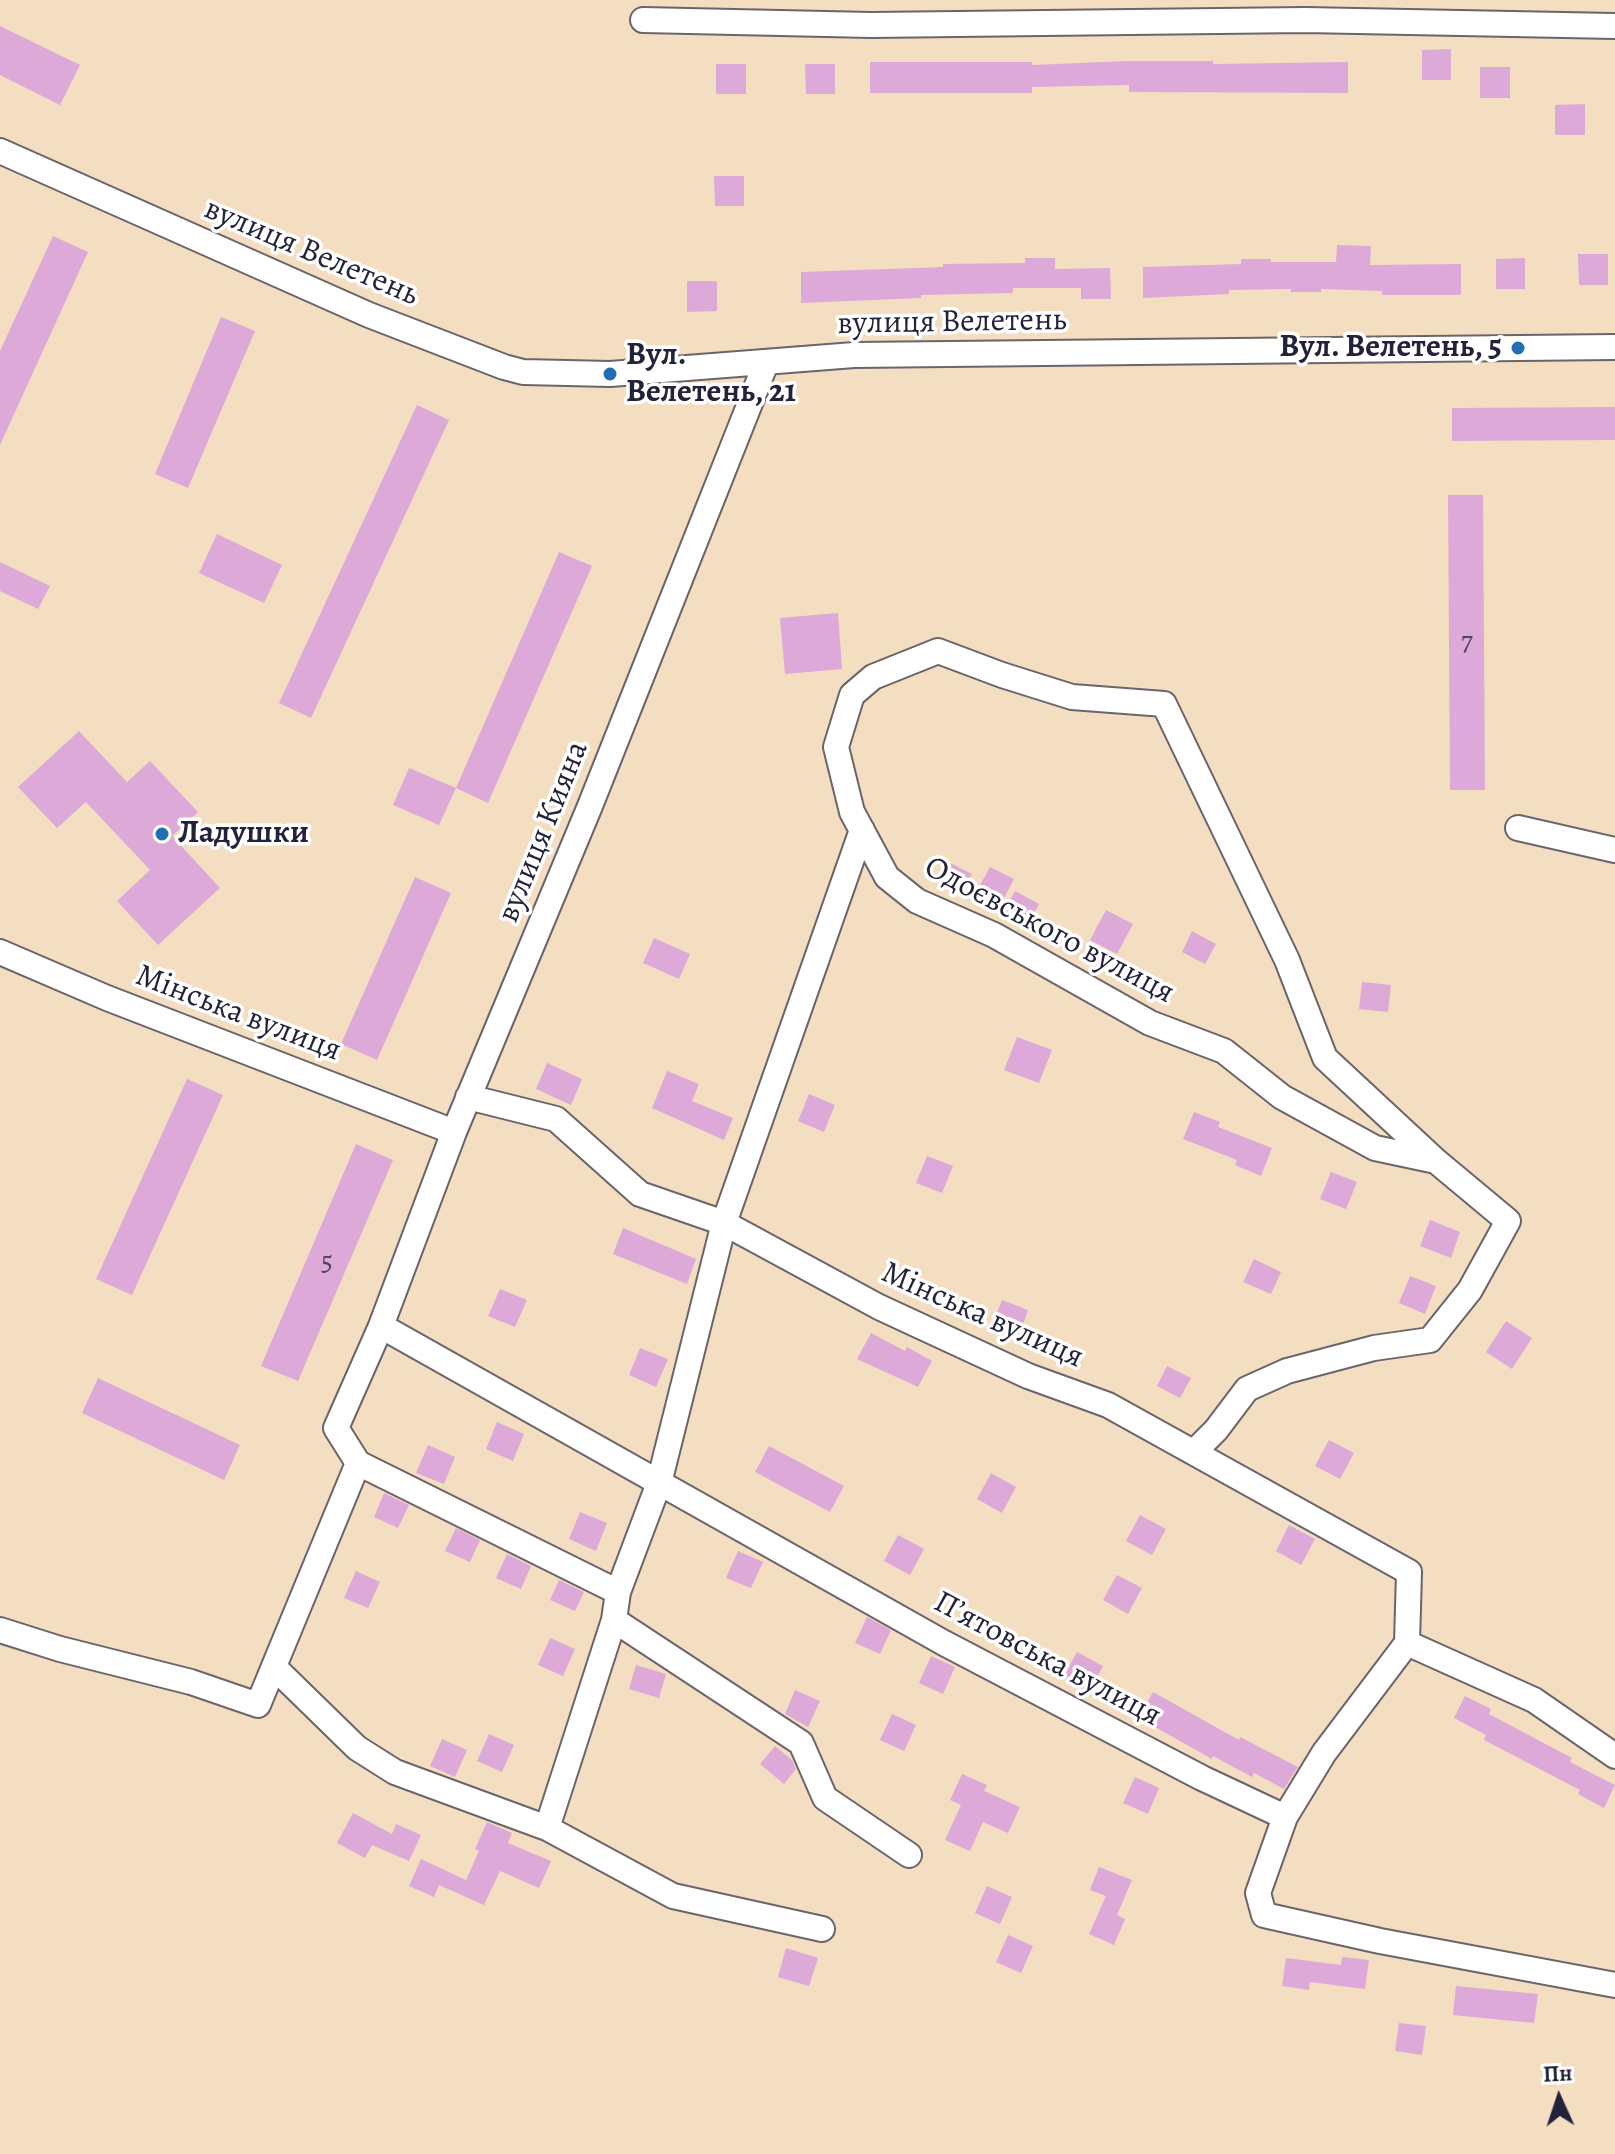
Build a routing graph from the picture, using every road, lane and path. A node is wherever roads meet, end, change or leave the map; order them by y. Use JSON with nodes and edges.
{"nodes":[{"id":1,"x":643,"y":20,"type":"dead end"},
{"id":2,"x":1615,"y":26,"type":"edge"},
{"id":3,"x":0,"y":151,"type":"edge"},
{"id":4,"x":1615,"y":347,"type":"edge"},
{"id":5,"x":766,"y":363,"type":"junction"},
{"id":6,"x":1518,"y":828,"type":"dead end"},
{"id":7,"x":862,"y":830,"type":"junction"},
{"id":8,"x":1615,"y":850,"type":"edge"},
{"id":9,"x":0,"y":952,"type":"edge"},
{"id":10,"x":468,"y":1097,"type":"junction"},
{"id":11,"x":454,"y":1132,"type":"junction"},
{"id":12,"x":1436,"y":1161,"type":"junction"},
{"id":13,"x":724,"y":1223,"type":"junction"},
{"id":14,"x":381,"y":1326,"type":"junction"},
{"id":15,"x":1194,"y":1452,"type":"junction"},
{"id":16,"x":358,"y":1463,"type":"junction"},
{"id":17,"x":659,"y":1483,"type":"junction"},
{"id":18,"x":618,"y":1592,"type":"junction"},
{"id":19,"x":614,"y":1620,"type":"junction"},
{"id":20,"x":0,"y":1630,"type":"edge"},
{"id":21,"x":1407,"y":1643,"type":"junction"},
{"id":22,"x":274,"y":1667,"type":"junction"},
{"id":23,"x":1615,"y":1756,"type":"edge"},
{"id":24,"x":1285,"y":1817,"type":"junction"},
{"id":25,"x":547,"y":1828,"type":"junction"},
{"id":26,"x":909,"y":1855,"type":"dead end"},
{"id":27,"x":822,"y":1929,"type":"dead end"},
{"id":28,"x":1615,"y":1985,"type":"edge"}],
"edges":[{"from":1,"to":2,"type":"street"},
{"from":3,"to":5,"type":"street","name":"вулиця Велетень"},
{"from":4,"to":5,"type":"street","name":"вулиця Велетень"},
{"from":5,"to":10,"type":"street","name":"вулиця Кияна"},
{"from":6,"to":8,"type":"street"},
{"from":7,"to":12,"type":"street","name":"Одоєвського вулиця"},
{"from":7,"to":12,"type":"street","name":"Одоєвського вулиця"},
{"from":7,"to":13,"type":"street"},
{"from":9,"to":11,"type":"street","name":"Мінська вулиця"},
{"from":10,"to":11,"type":"street","name":"вулиця Кияна"},
{"from":10,"to":13,"type":"street","name":"Мінська вулиця"},
{"from":11,"to":14,"type":"street","name":"вулиця Кияна"},
{"from":12,"to":15,"type":"street","name":"Одоєвського вулиця"},
{"from":13,"to":15,"type":"street","name":"Мінська вулиця"},
{"from":13,"to":17,"type":"street"},
{"from":14,"to":16,"type":"street","name":"вулиця Кияна"},
{"from":14,"to":17,"type":"street","name":"П’ятовська вулиця"},
{"from":15,"to":21,"type":"street","name":"Мінська вулиця"},
{"from":16,"to":18,"type":"street"},
{"from":16,"to":22,"type":"street"},
{"from":17,"to":18,"type":"street"},
{"from":17,"to":24,"type":"street","name":"П’ятовська вулиця"},
{"from":18,"to":19,"type":"street"},
{"from":19,"to":25,"type":"street"},
{"from":19,"to":26,"type":"street"},
{"from":20,"to":22,"type":"street"},
{"from":21,"to":23,"type":"street"},
{"from":21,"to":24,"type":"street"},
{"from":22,"to":25,"type":"street"},
{"from":24,"to":28,"type":"street"},
{"from":25,"to":27,"type":"street"}]}
